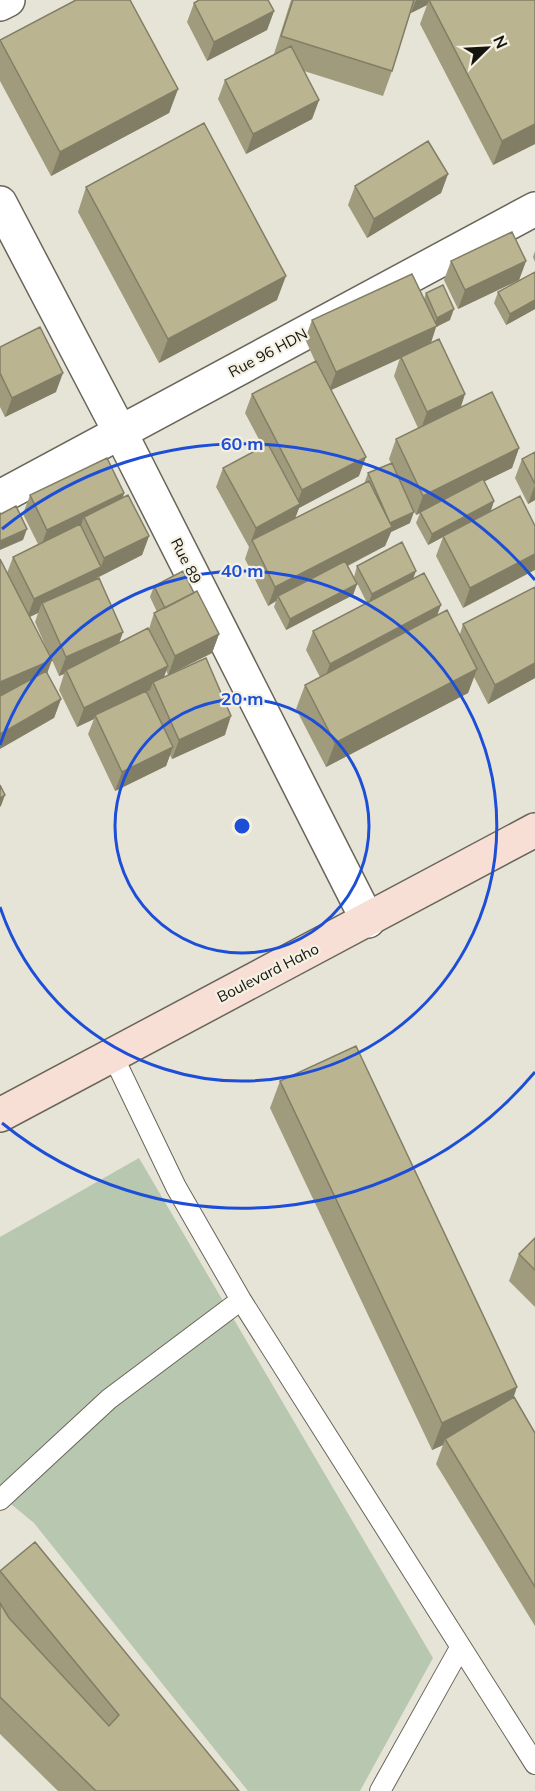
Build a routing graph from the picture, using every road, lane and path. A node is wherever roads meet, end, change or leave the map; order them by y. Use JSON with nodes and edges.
{"nodes":[{"id":1,"x":8,"y":0,"type":"edge"},
{"id":2,"x":0,"y":4,"type":"edge"},
{"id":3,"x":0,"y":203,"type":"edge"},
{"id":4,"x":535,"y":209,"type":"edge"},
{"id":5,"x":120,"y":432,"type":"junction"},
{"id":6,"x":0,"y":497,"type":"edge"},
{"id":7,"x":535,"y":830,"type":"edge"},
{"id":8,"x":368,"y":921,"type":"junction"},
{"id":9,"x":112,"y":1054,"type":"junction"},
{"id":10,"x":0,"y":1115,"type":"edge"},
{"id":11,"x":241,"y":1300,"type":"junction"},
{"id":12,"x":0,"y":1500,"type":"edge"},
{"id":13,"x":460,"y":1648,"type":"junction"},
{"id":14,"x":535,"y":1764,"type":"edge"},
{"id":15,"x":380,"y":1791,"type":"edge"}],
"edges":[{"from":1,"to":2,"type":"street"},
{"from":3,"to":5,"type":"street","name":"Rue 89"},
{"from":4,"to":5,"type":"street","name":"Rue 96 HDN"},
{"from":5,"to":6,"type":"street","name":"Rue 96 HDN"},
{"from":5,"to":8,"type":"street","name":"Rue 89"},
{"from":7,"to":8,"type":"main road","name":"Boulevard Haho"},
{"from":8,"to":9,"type":"main road","name":"Boulevard Haho"},
{"from":9,"to":10,"type":"main road","name":"Boulevard Haho"},
{"from":9,"to":11,"type":"lane"},
{"from":11,"to":12,"type":"lane"},
{"from":11,"to":13,"type":"lane"},
{"from":13,"to":14,"type":"lane"},
{"from":13,"to":15,"type":"lane"}]}
